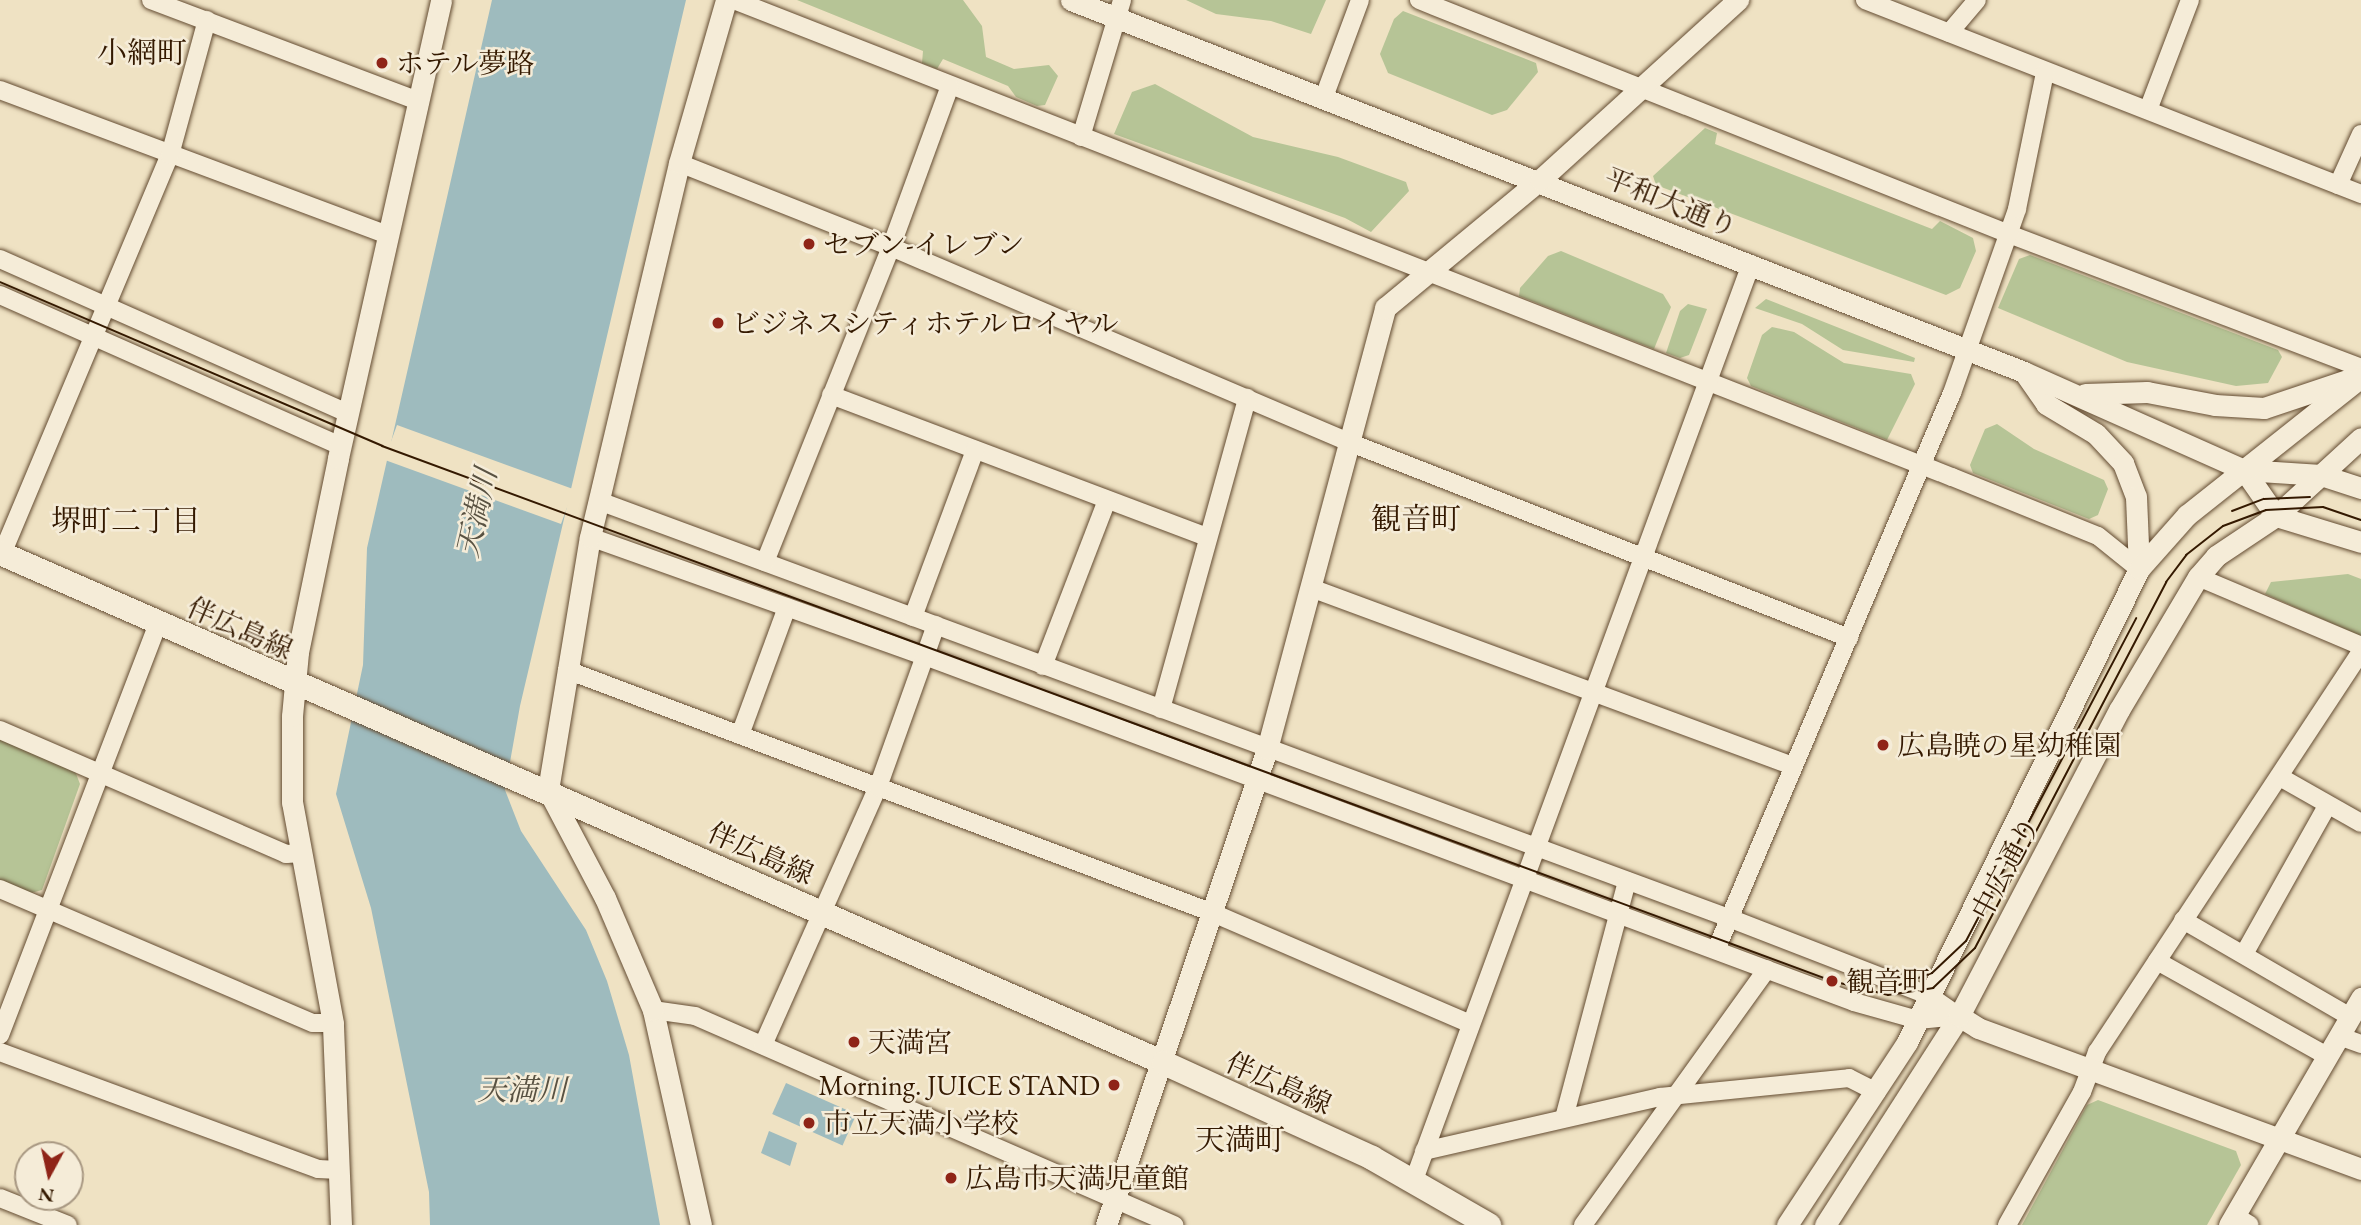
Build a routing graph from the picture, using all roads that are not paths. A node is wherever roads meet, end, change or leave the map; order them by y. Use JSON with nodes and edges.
{"nodes":[{"id":1,"x":151,"y":0,"type":"edge"},
{"id":2,"x":441,"y":0,"type":"edge"},
{"id":3,"x":726,"y":0,"type":"edge"},
{"id":4,"x":734,"y":0,"type":"edge"},
{"id":5,"x":1071,"y":0,"type":"edge"},
{"id":6,"x":1360,"y":0,"type":"edge"},
{"id":7,"x":1419,"y":0,"type":"edge"},
{"id":8,"x":1738,"y":0,"type":"edge"},
{"id":9,"x":1865,"y":0,"type":"edge"},
{"id":10,"x":1977,"y":0,"type":"edge"},
{"id":11,"x":2190,"y":0,"type":"edge"},
{"id":12,"x":1119,"y":9,"type":"edge"},
{"id":13,"x":207,"y":20,"type":"junction"},
{"id":14,"x":1949,"y":33,"type":"junction"},
{"id":15,"x":2045,"y":72,"type":"junction"},
{"id":16,"x":950,"y":86,"type":"junction"},
{"id":17,"x":1642,"y":88,"type":"junction"},
{"id":18,"x":0,"y":90,"type":"edge"},
{"id":19,"x":1325,"y":97,"type":"junction"},
{"id":20,"x":418,"y":102,"type":"junction"},
{"id":21,"x":2148,"y":110,"type":"junction"},
{"id":22,"x":2361,"y":134,"type":"edge"},
{"id":23,"x":1081,"y":137,"type":"junction"},
{"id":24,"x":170,"y":155,"type":"junction"},
{"id":25,"x":679,"y":163,"type":"junction"},
{"id":26,"x":1540,"y":180,"type":"junction"},
{"id":27,"x":2339,"y":185,"type":"junction"},
{"id":28,"x":2361,"y":194,"type":"edge"},
{"id":29,"x":2009,"y":234,"type":"junction"},
{"id":30,"x":387,"y":235,"type":"junction"},
{"id":31,"x":891,"y":247,"type":"junction"},
{"id":32,"x":0,"y":259,"type":"edge"},
{"id":33,"x":1751,"y":264,"type":"junction"},
{"id":34,"x":1423,"y":272,"type":"junction"},
{"id":35,"x":0,"y":295,"type":"edge"},
{"id":36,"x":108,"y":307,"type":"junction"},
{"id":37,"x":95,"y":339,"type":"junction"},
{"id":38,"x":1966,"y":350,"type":"junction"},
{"id":39,"x":2361,"y":368,"type":"edge"},
{"id":40,"x":2024,"y":372,"type":"junction"},
{"id":41,"x":2361,"y":376,"type":"edge"},
{"id":42,"x":1707,"y":383,"type":"junction"},
{"id":43,"x":831,"y":395,"type":"junction"},
{"id":44,"x":2079,"y":395,"type":"junction"},
{"id":45,"x":1247,"y":398,"type":"junction"},
{"id":46,"x":347,"y":413,"type":"junction"},
{"id":47,"x":2361,"y":438,"type":"edge"},
{"id":48,"x":1351,"y":443,"type":"junction"},
{"id":49,"x":340,"y":446,"type":"junction"},
{"id":50,"x":975,"y":450,"type":"junction"},
{"id":51,"x":1924,"y":466,"type":"junction"},
{"id":52,"x":2244,"y":471,"type":"junction"},
{"id":53,"x":2321,"y":475,"type":"junction"},
{"id":54,"x":2361,"y":488,"type":"edge"},
{"id":55,"x":1107,"y":500,"type":"junction"},
{"id":56,"x":599,"y":501,"type":"junction"},
{"id":57,"x":2276,"y":516,"type":"junction"},
{"id":58,"x":590,"y":537,"type":"junction"},
{"id":59,"x":1207,"y":537,"type":"junction"},
{"id":60,"x":2361,"y":542,"type":"edge"},
{"id":61,"x":1,"y":554,"type":"edge"},
{"id":62,"x":1641,"y":555,"type":"junction"},
{"id":63,"x":765,"y":562,"type":"junction"},
{"id":64,"x":2139,"y":569,"type":"junction"},
{"id":65,"x":2199,"y":577,"type":"junction"},
{"id":66,"x":1311,"y":588,"type":"junction"},
{"id":67,"x":788,"y":607,"type":"junction"},
{"id":68,"x":913,"y":617,"type":"junction"},
{"id":69,"x":158,"y":624,"type":"junction"},
{"id":70,"x":936,"y":625,"type":"junction"},
{"id":71,"x":1849,"y":638,"type":"junction"},
{"id":72,"x":2361,"y":648,"type":"edge"},
{"id":73,"x":925,"y":656,"type":"junction"},
{"id":74,"x":1043,"y":666,"type":"junction"},
{"id":75,"x":567,"y":670,"type":"junction"},
{"id":76,"x":295,"y":685,"type":"junction"},
{"id":77,"x":1591,"y":690,"type":"junction"},
{"id":78,"x":1161,"y":709,"type":"junction"},
{"id":79,"x":0,"y":730,"type":"edge"},
{"id":80,"x":740,"y":735,"type":"junction"},
{"id":81,"x":1267,"y":749,"type":"junction"},
{"id":82,"x":1793,"y":766,"type":"junction"},
{"id":83,"x":100,"y":773,"type":"junction"},
{"id":84,"x":2280,"y":776,"type":"junction"},
{"id":85,"x":1257,"y":781,"type":"junction"},
{"id":86,"x":878,"y":787,"type":"junction"},
{"id":87,"x":548,"y":790,"type":"junction"},
{"id":88,"x":2327,"y":806,"type":"junction"},
{"id":89,"x":2361,"y":823,"type":"edge"},
{"id":90,"x":1534,"y":846,"type":"junction"},
{"id":91,"x":303,"y":853,"type":"junction"},
{"id":92,"x":1521,"y":880,"type":"junction"},
{"id":93,"x":1627,"y":881,"type":"junction"},
{"id":94,"x":0,"y":889,"type":"edge"},
{"id":95,"x":49,"y":911,"type":"junction"},
{"id":96,"x":1616,"y":912,"type":"junction"},
{"id":97,"x":822,"y":913,"type":"junction"},
{"id":98,"x":1213,"y":913,"type":"junction"},
{"id":99,"x":1729,"y":918,"type":"junction"},
{"id":100,"x":2183,"y":920,"type":"junction"},
{"id":101,"x":1716,"y":950,"type":"junction"},
{"id":102,"x":2244,"y":954,"type":"junction"},
{"id":103,"x":2157,"y":961,"type":"junction"},
{"id":104,"x":1767,"y":969,"type":"junction"},
{"id":105,"x":1930,"y":996,"type":"junction"},
{"id":106,"x":2361,"y":998,"type":"edge"},
{"id":107,"x":653,"y":1010,"type":"junction"},
{"id":108,"x":1959,"y":1016,"type":"junction"},
{"id":109,"x":2350,"y":1017,"type":"junction"},
{"id":110,"x":1918,"y":1020,"type":"junction"},
{"id":111,"x":333,"y":1023,"type":"junction"},
{"id":112,"x":1469,"y":1023,"type":"junction"},
{"id":113,"x":0,"y":1035,"type":"edge"},
{"id":114,"x":2339,"y":1036,"type":"junction"},
{"id":115,"x":2361,"y":1044,"type":"edge"},
{"id":116,"x":763,"y":1045,"type":"junction"},
{"id":117,"x":0,"y":1052,"type":"edge"},
{"id":118,"x":2328,"y":1056,"type":"junction"},
{"id":119,"x":1164,"y":1063,"type":"junction"},
{"id":120,"x":2090,"y":1070,"type":"junction"},
{"id":121,"x":1877,"y":1092,"type":"junction"},
{"id":122,"x":1680,"y":1095,"type":"junction"},
{"id":123,"x":1564,"y":1118,"type":"junction"},
{"id":124,"x":2280,"y":1141,"type":"junction"},
{"id":125,"x":1424,"y":1150,"type":"junction"},
{"id":126,"x":2361,"y":1169,"type":"edge"},
{"id":127,"x":340,"y":1170,"type":"junction"},
{"id":128,"x":1414,"y":1180,"type":"junction"},
{"id":129,"x":0,"y":1198,"type":"edge"},
{"id":130,"x":1115,"y":1203,"type":"junction"},
{"id":131,"x":2238,"y":1222,"type":"edge"},
{"id":132,"x":68,"y":1225,"type":"edge"},
{"id":133,"x":341,"y":1225,"type":"edge"},
{"id":134,"x":701,"y":1225,"type":"edge"},
{"id":135,"x":1106,"y":1225,"type":"edge"},
{"id":136,"x":1174,"y":1225,"type":"edge"},
{"id":137,"x":1489,"y":1225,"type":"edge"},
{"id":138,"x":1583,"y":1225,"type":"edge"},
{"id":139,"x":1787,"y":1225,"type":"edge"},
{"id":140,"x":1825,"y":1225,"type":"edge"},
{"id":141,"x":2007,"y":1225,"type":"edge"}],
"edges":[{"from":1,"to":13,"type":"street"},
{"from":2,"to":20,"type":"street"},
{"from":3,"to":25,"type":"street"},
{"from":4,"to":16,"type":"street"},
{"from":5,"to":12,"type":"street","name":"平和大通り"},
{"from":6,"to":19,"type":"street"},
{"from":7,"to":17,"type":"street"},
{"from":8,"to":17,"type":"street"},
{"from":9,"to":14,"type":"street"},
{"from":10,"to":14,"type":"street"},
{"from":11,"to":21,"type":"street"},
{"from":12,"to":19,"type":"street","name":"平和大通り"},
{"from":12,"to":23,"type":"street"},
{"from":13,"to":20,"type":"street"},
{"from":13,"to":24,"type":"street"},
{"from":14,"to":15,"type":"street"},
{"from":15,"to":21,"type":"street"},
{"from":15,"to":29,"type":"street"},
{"from":16,"to":23,"type":"street"},
{"from":16,"to":31,"type":"street"},
{"from":17,"to":26,"type":"street"},
{"from":17,"to":29,"type":"street"},
{"from":18,"to":24,"type":"street"},
{"from":19,"to":26,"type":"street","name":"平和大通り"},
{"from":20,"to":30,"type":"street"},
{"from":21,"to":27,"type":"street"},
{"from":22,"to":27,"type":"street"},
{"from":23,"to":34,"type":"street"},
{"from":24,"to":30,"type":"street"},
{"from":24,"to":36,"type":"street"},
{"from":25,"to":31,"type":"street"},
{"from":25,"to":56,"type":"street"},
{"from":26,"to":33,"type":"street","name":"平和大通り"},
{"from":26,"to":34,"type":"street"},
{"from":27,"to":28,"type":"street"},
{"from":29,"to":38,"type":"street"},
{"from":29,"to":39,"type":"street"},
{"from":30,"to":46,"type":"street"},
{"from":31,"to":43,"type":"street"},
{"from":31,"to":45,"type":"street"},
{"from":32,"to":36,"type":"street"},
{"from":33,"to":38,"type":"street","name":"平和大通り"},
{"from":33,"to":42,"type":"street"},
{"from":34,"to":42,"type":"street"},
{"from":34,"to":48,"type":"street"},
{"from":35,"to":37,"type":"street"},
{"from":36,"to":37,"type":"street"},
{"from":36,"to":46,"type":"street"},
{"from":37,"to":49,"type":"street"},
{"from":37,"to":61,"type":"street"},
{"from":38,"to":40,"type":"street","name":"平和大通り"},
{"from":38,"to":51,"type":"street"},
{"from":40,"to":44,"type":"street","name":"平和大通り"},
{"from":40,"to":64,"type":"street"},
{"from":41,"to":44,"type":"street"},
{"from":41,"to":52,"type":"street"},
{"from":42,"to":51,"type":"street"},
{"from":42,"to":62,"type":"street"},
{"from":43,"to":50,"type":"street"},
{"from":43,"to":63,"type":"street"},
{"from":44,"to":52,"type":"street","name":"平和大通り"},
{"from":45,"to":48,"type":"street"},
{"from":45,"to":59,"type":"street"},
{"from":46,"to":49,"type":"street"},
{"from":47,"to":53,"type":"street","name":"中広通り"},
{"from":48,"to":62,"type":"street"},
{"from":48,"to":66,"type":"street"},
{"from":49,"to":76,"type":"street"},
{"from":50,"to":55,"type":"street"},
{"from":50,"to":68,"type":"street"},
{"from":51,"to":64,"type":"street"},
{"from":51,"to":71,"type":"street"},
{"from":52,"to":53,"type":"street","name":"平和大通り"},
{"from":52,"to":57,"type":"street","name":"平和大通り"},
{"from":52,"to":64,"type":"street"},
{"from":53,"to":54,"type":"street","name":"平和大通り"},
{"from":53,"to":57,"type":"street","name":"中広通り"},
{"from":55,"to":59,"type":"street"},
{"from":55,"to":74,"type":"street"},
{"from":56,"to":58,"type":"street"},
{"from":56,"to":63,"type":"street"},
{"from":57,"to":60,"type":"street"},
{"from":57,"to":65,"type":"street","name":"中広通り"},
{"from":58,"to":67,"type":"street"},
{"from":58,"to":75,"type":"street"},
{"from":59,"to":78,"type":"street"},
{"from":61,"to":69,"type":"main road","name":"伴広島線"},
{"from":62,"to":71,"type":"street"},
{"from":62,"to":77,"type":"street"},
{"from":63,"to":68,"type":"street"},
{"from":64,"to":105,"type":"street"},
{"from":65,"to":72,"type":"street"},
{"from":65,"to":108,"type":"street","name":"中広通り"},
{"from":66,"to":77,"type":"street"},
{"from":66,"to":81,"type":"street"},
{"from":67,"to":73,"type":"street"},
{"from":67,"to":80,"type":"street"},
{"from":68,"to":70,"type":"street"},
{"from":69,"to":76,"type":"main road","name":"伴広島線"},
{"from":69,"to":83,"type":"street"},
{"from":70,"to":73,"type":"street"},
{"from":70,"to":74,"type":"street"},
{"from":71,"to":82,"type":"street"},
{"from":72,"to":84,"type":"street"},
{"from":73,"to":85,"type":"street"},
{"from":73,"to":86,"type":"street"},
{"from":74,"to":78,"type":"street"},
{"from":75,"to":80,"type":"street"},
{"from":75,"to":87,"type":"street"},
{"from":76,"to":87,"type":"main road","name":"伴広島線"},
{"from":76,"to":91,"type":"street"},
{"from":77,"to":82,"type":"street"},
{"from":77,"to":90,"type":"street"},
{"from":78,"to":81,"type":"street"},
{"from":79,"to":83,"type":"street"},
{"from":80,"to":86,"type":"street"},
{"from":81,"to":85,"type":"street"},
{"from":81,"to":90,"type":"street"},
{"from":82,"to":99,"type":"street"},
{"from":83,"to":91,"type":"street"},
{"from":83,"to":95,"type":"street"},
{"from":84,"to":88,"type":"street"},
{"from":84,"to":100,"type":"street"},
{"from":85,"to":92,"type":"street"},
{"from":85,"to":98,"type":"street"},
{"from":86,"to":97,"type":"street"},
{"from":86,"to":98,"type":"street"},
{"from":87,"to":97,"type":"main road","name":"伴広島線"},
{"from":87,"to":107,"type":"street"},
{"from":88,"to":89,"type":"street"},
{"from":88,"to":102,"type":"street"},
{"from":90,"to":92,"type":"street"},
{"from":90,"to":93,"type":"street"},
{"from":91,"to":111,"type":"street"},
{"from":92,"to":96,"type":"street"},
{"from":92,"to":112,"type":"street"},
{"from":93,"to":96,"type":"street"},
{"from":93,"to":99,"type":"street"},
{"from":94,"to":95,"type":"street"},
{"from":95,"to":111,"type":"street"},
{"from":95,"to":113,"type":"street"},
{"from":96,"to":101,"type":"street"},
{"from":96,"to":123,"type":"street"},
{"from":97,"to":116,"type":"street"},
{"from":97,"to":119,"type":"main road","name":"伴広島線"},
{"from":98,"to":112,"type":"street"},
{"from":98,"to":119,"type":"street"},
{"from":99,"to":101,"type":"street"},
{"from":99,"to":105,"type":"street"},
{"from":100,"to":102,"type":"street"},
{"from":100,"to":103,"type":"street"},
{"from":101,"to":104,"type":"street"},
{"from":102,"to":109,"type":"street"},
{"from":103,"to":118,"type":"street"},
{"from":103,"to":120,"type":"street"},
{"from":104,"to":110,"type":"street"},
{"from":104,"to":122,"type":"street"},
{"from":105,"to":108,"type":"street"},
{"from":105,"to":110,"type":"street"},
{"from":106,"to":109,"type":"street"},
{"from":107,"to":116,"type":"street"},
{"from":107,"to":134,"type":"street"},
{"from":108,"to":110,"type":"street"},
{"from":108,"to":120,"type":"street"},
{"from":108,"to":140,"type":"street","name":"中広通り"},
{"from":109,"to":114,"type":"street"},
{"from":110,"to":121,"type":"street"},
{"from":111,"to":127,"type":"street"},
{"from":112,"to":125,"type":"street"},
{"from":114,"to":115,"type":"street"},
{"from":114,"to":118,"type":"street"},
{"from":116,"to":130,"type":"street"},
{"from":117,"to":127,"type":"street"},
{"from":118,"to":124,"type":"street"},
{"from":119,"to":128,"type":"main road","name":"伴広島線"},
{"from":119,"to":130,"type":"street"},
{"from":120,"to":124,"type":"street"},
{"from":120,"to":141,"type":"street"},
{"from":121,"to":122,"type":"street"},
{"from":121,"to":139,"type":"street"},
{"from":122,"to":123,"type":"street"},
{"from":122,"to":138,"type":"street"},
{"from":123,"to":125,"type":"street"},
{"from":124,"to":126,"type":"street"},
{"from":124,"to":131,"type":"street"},
{"from":125,"to":128,"type":"street"},
{"from":127,"to":133,"type":"street"},
{"from":128,"to":137,"type":"main road","name":"伴広島線"},
{"from":129,"to":132,"type":"street"},
{"from":130,"to":135,"type":"street"},
{"from":130,"to":136,"type":"street"}]}
